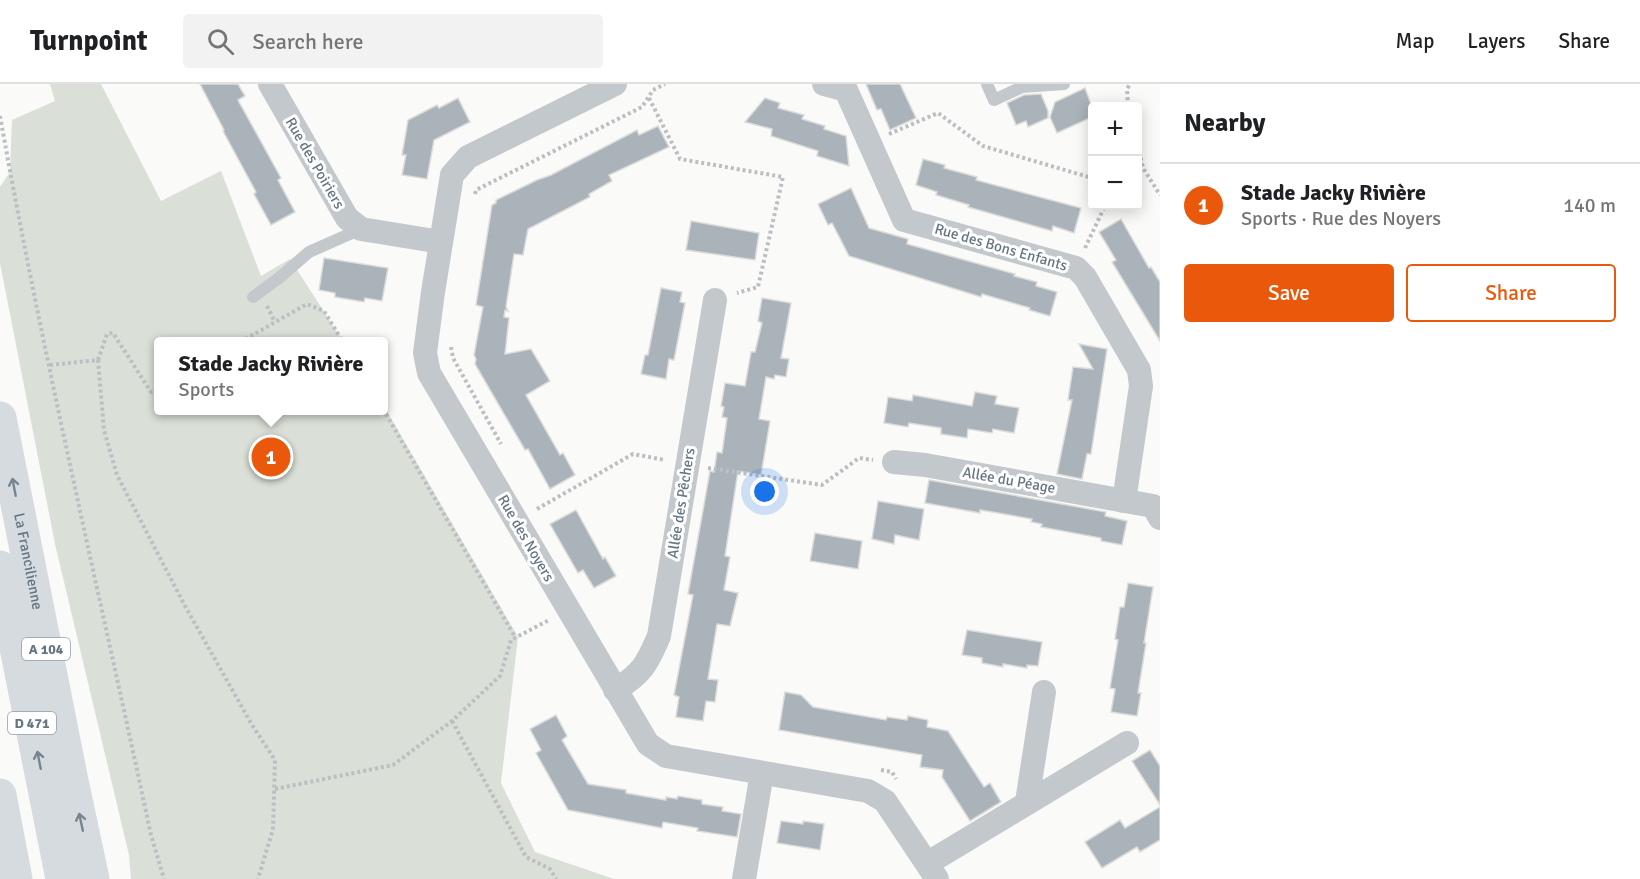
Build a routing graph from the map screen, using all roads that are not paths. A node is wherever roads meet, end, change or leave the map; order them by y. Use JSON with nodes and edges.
{"nodes":[{"id":1,"x":270,"y":84,"type":"edge"},
{"id":2,"x":615,"y":84,"type":"edge"},
{"id":3,"x":824,"y":84,"type":"edge"},
{"id":4,"x":987,"y":84,"type":"edge"},
{"id":5,"x":1064,"y":84,"type":"edge"},
{"id":6,"x":361,"y":229,"type":"junction"},
{"id":7,"x":441,"y":242,"type":"junction"},
{"id":8,"x":253,"y":297,"type":"dead end"},
{"id":9,"x":715,"y":300,"type":"road end"},
{"id":10,"x":0,"y":418,"type":"edge"},
{"id":11,"x":894,"y":462,"type":"road end"},
{"id":12,"x":1124,"y":501,"type":"junction"},
{"id":13,"x":1160,"y":518,"type":"edge"},
{"id":14,"x":0,"y":567,"type":"edge"},
{"id":15,"x":615,"y":690,"type":"junction"},
{"id":16,"x":1044,"y":692,"type":"dead end"},
{"id":17,"x":1126,"y":743,"type":"dead end"},
{"id":18,"x":762,"y":773,"type":"junction"},
{"id":19,"x":0,"y":795,"type":"edge"},
{"id":20,"x":1027,"y":802,"type":"junction"},
{"id":21,"x":933,"y":871,"type":"edge"},
{"id":22,"x":16,"y":879,"type":"edge"},
{"id":23,"x":62,"y":879,"type":"edge"},
{"id":24,"x":93,"y":879,"type":"edge"},
{"id":25,"x":744,"y":879,"type":"edge"}],
"edges":[{"from":1,"to":6,"type":"street","name":"Rue des Poiriers"},
{"from":2,"to":7,"type":"street","name":"Rue des Noyers"},
{"from":3,"to":12,"type":"street","name":"Rue des Bons Enfants"},
{"from":4,"to":5,"type":"lane"},
{"from":6,"to":7,"type":"street"},
{"from":6,"to":8,"type":"lane"},
{"from":7,"to":15,"type":"street","name":"Rue des Noyers"},
{"from":9,"to":15,"type":"street","name":"Allée des Pêchers"},
{"from":24,"to":10,"type":"main road","name":"La Francilienne","number":"A 104","one_way":true},
{"from":11,"to":12,"type":"street","name":"Allée du Péage"},
{"from":12,"to":13,"type":"street"},
{"from":23,"to":14,"type":"main road","number":"D 471","one_way":true},
{"from":15,"to":18,"type":"street","name":"Rue des Noyers"},
{"from":16,"to":20,"type":"street"},
{"from":17,"to":20,"type":"street"},
{"from":18,"to":21,"type":"street","name":"Rue des Noyers"},
{"from":18,"to":25,"type":"street"},
{"from":19,"to":22,"type":"main road"},
{"from":20,"to":21,"type":"street"}]}
